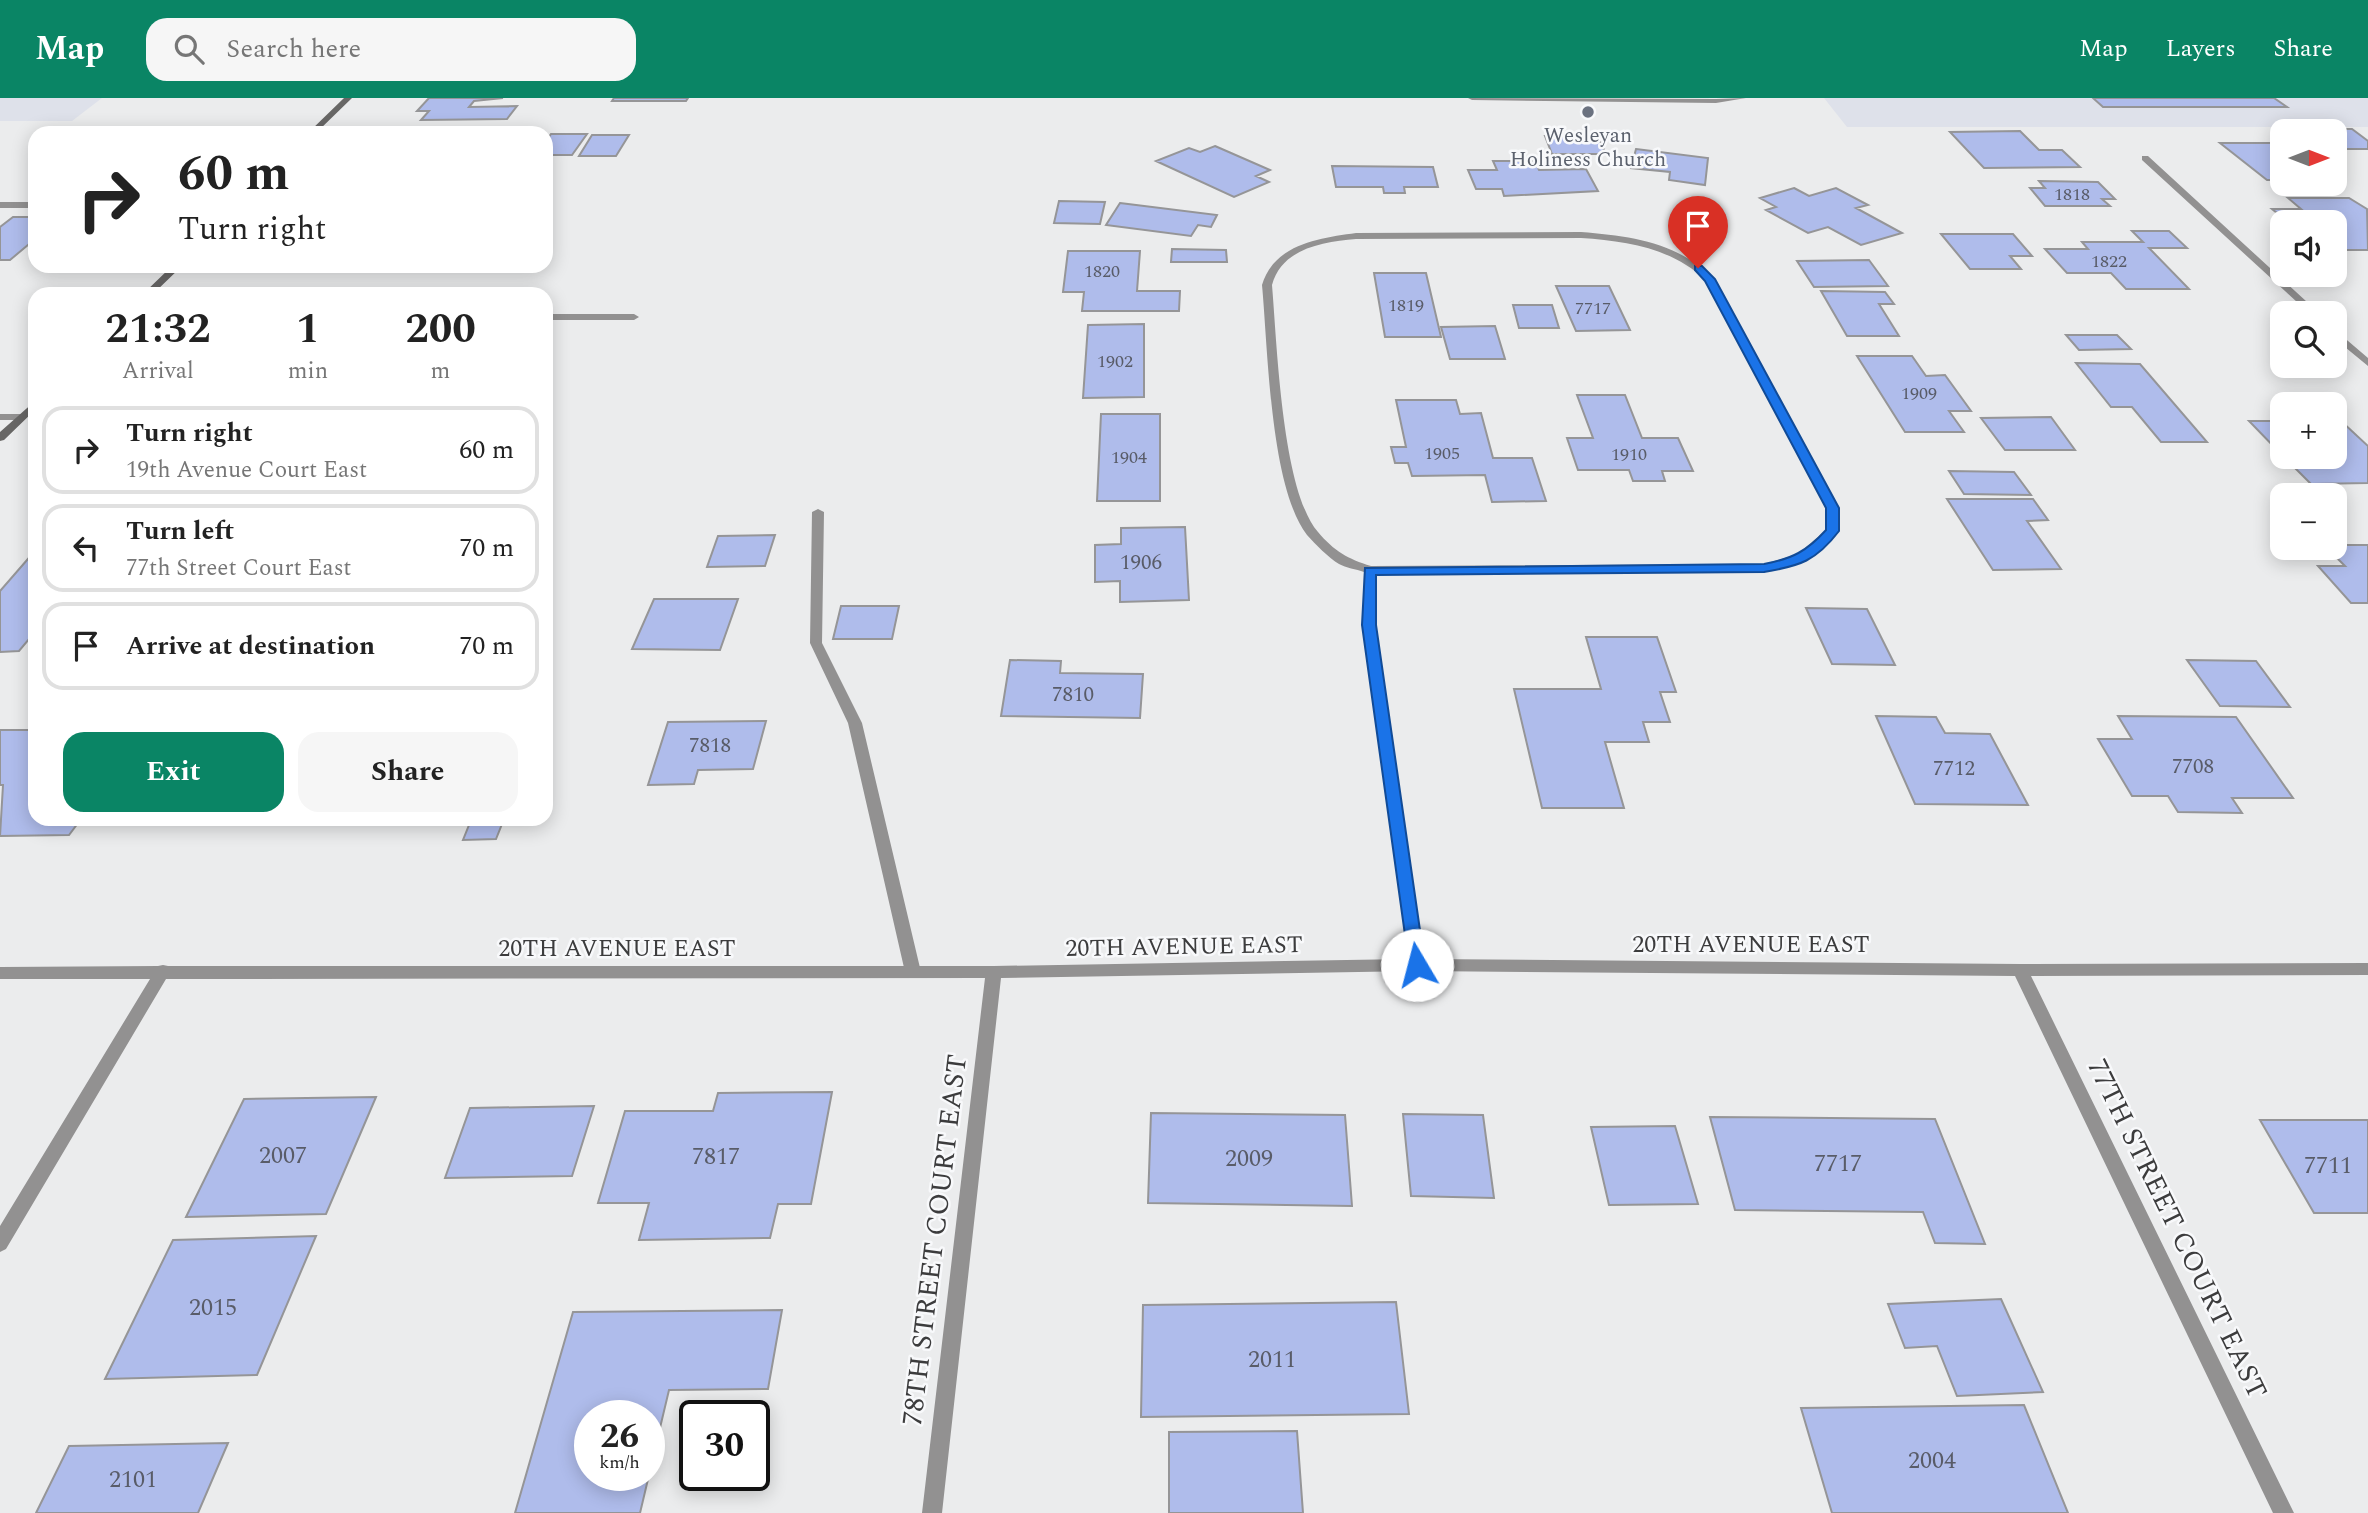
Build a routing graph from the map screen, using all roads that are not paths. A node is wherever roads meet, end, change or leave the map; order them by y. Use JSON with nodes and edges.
{"nodes":[{"id":1,"x":348,"y":98,"type":"edge"},
{"id":2,"x":1472,"y":98,"type":"edge"},
{"id":3,"x":1742,"y":98,"type":"edge"},
{"id":4,"x":319,"y":126,"type":"edge"},
{"id":5,"x":2145,"y":158,"type":"dead end"},
{"id":6,"x":0,"y":205,"type":"edge"},
{"id":7,"x":28,"y":205,"type":"edge"},
{"id":8,"x":170,"y":273,"type":"edge"},
{"id":9,"x":155,"y":287,"type":"edge"},
{"id":10,"x":2301,"y":301,"type":"edge"},
{"id":11,"x":553,"y":317,"type":"edge"},
{"id":12,"x":634,"y":317,"type":"dead end"},
{"id":13,"x":2347,"y":344,"type":"edge"},
{"id":14,"x":2368,"y":363,"type":"edge"},
{"id":15,"x":28,"y":410,"type":"edge"},
{"id":16,"x":0,"y":417,"type":"edge"},
{"id":17,"x":21,"y":417,"type":"junction"},
{"id":18,"x":0,"y":438,"type":"edge"},
{"id":19,"x":818,"y":512,"type":"dead end"},
{"id":20,"x":1370,"y":570,"type":"junction"},
{"id":21,"x":1417,"y":965,"type":"junction"},
{"id":22,"x":2368,"y":969,"type":"edge"},
{"id":23,"x":2020,"y":970,"type":"junction"},
{"id":24,"x":163,"y":971,"type":"junction"},
{"id":25,"x":913,"y":972,"type":"junction"},
{"id":26,"x":994,"y":972,"type":"junction"},
{"id":27,"x":0,"y":973,"type":"edge"},
{"id":28,"x":0,"y":1243,"type":"edge"},
{"id":29,"x":932,"y":1513,"type":"edge"},
{"id":30,"x":2284,"y":1513,"type":"edge"}],
"edges":[{"from":1,"to":4,"type":"street"},
{"from":2,"to":3,"type":"street"},
{"from":5,"to":10,"type":"street"},
{"from":6,"to":7,"type":"street"},
{"from":8,"to":9,"type":"street"},
{"from":11,"to":12,"type":"street"},
{"from":13,"to":14,"type":"street"},
{"from":15,"to":17,"type":"street"},
{"from":16,"to":17,"type":"street"},
{"from":17,"to":18,"type":"street"},
{"from":19,"to":25,"type":"street"},
{"from":20,"to":20,"type":"street"},
{"from":20,"to":21,"type":"street"},
{"from":21,"to":23,"type":"street","name":"20TH AVENUE EAST"},
{"from":21,"to":26,"type":"street","name":"20TH AVENUE EAST"},
{"from":22,"to":23,"type":"street","name":"20TH AVENUE EAST"},
{"from":23,"to":30,"type":"street","name":"77TH STREET COURT EAST"},
{"from":24,"to":25,"type":"street","name":"20TH AVENUE EAST"},
{"from":24,"to":27,"type":"street","name":"20TH AVENUE EAST"},
{"from":24,"to":28,"type":"street"},
{"from":25,"to":26,"type":"street","name":"20TH AVENUE EAST"},
{"from":26,"to":29,"type":"street","name":"78TH STREET COURT EAST"}]}
